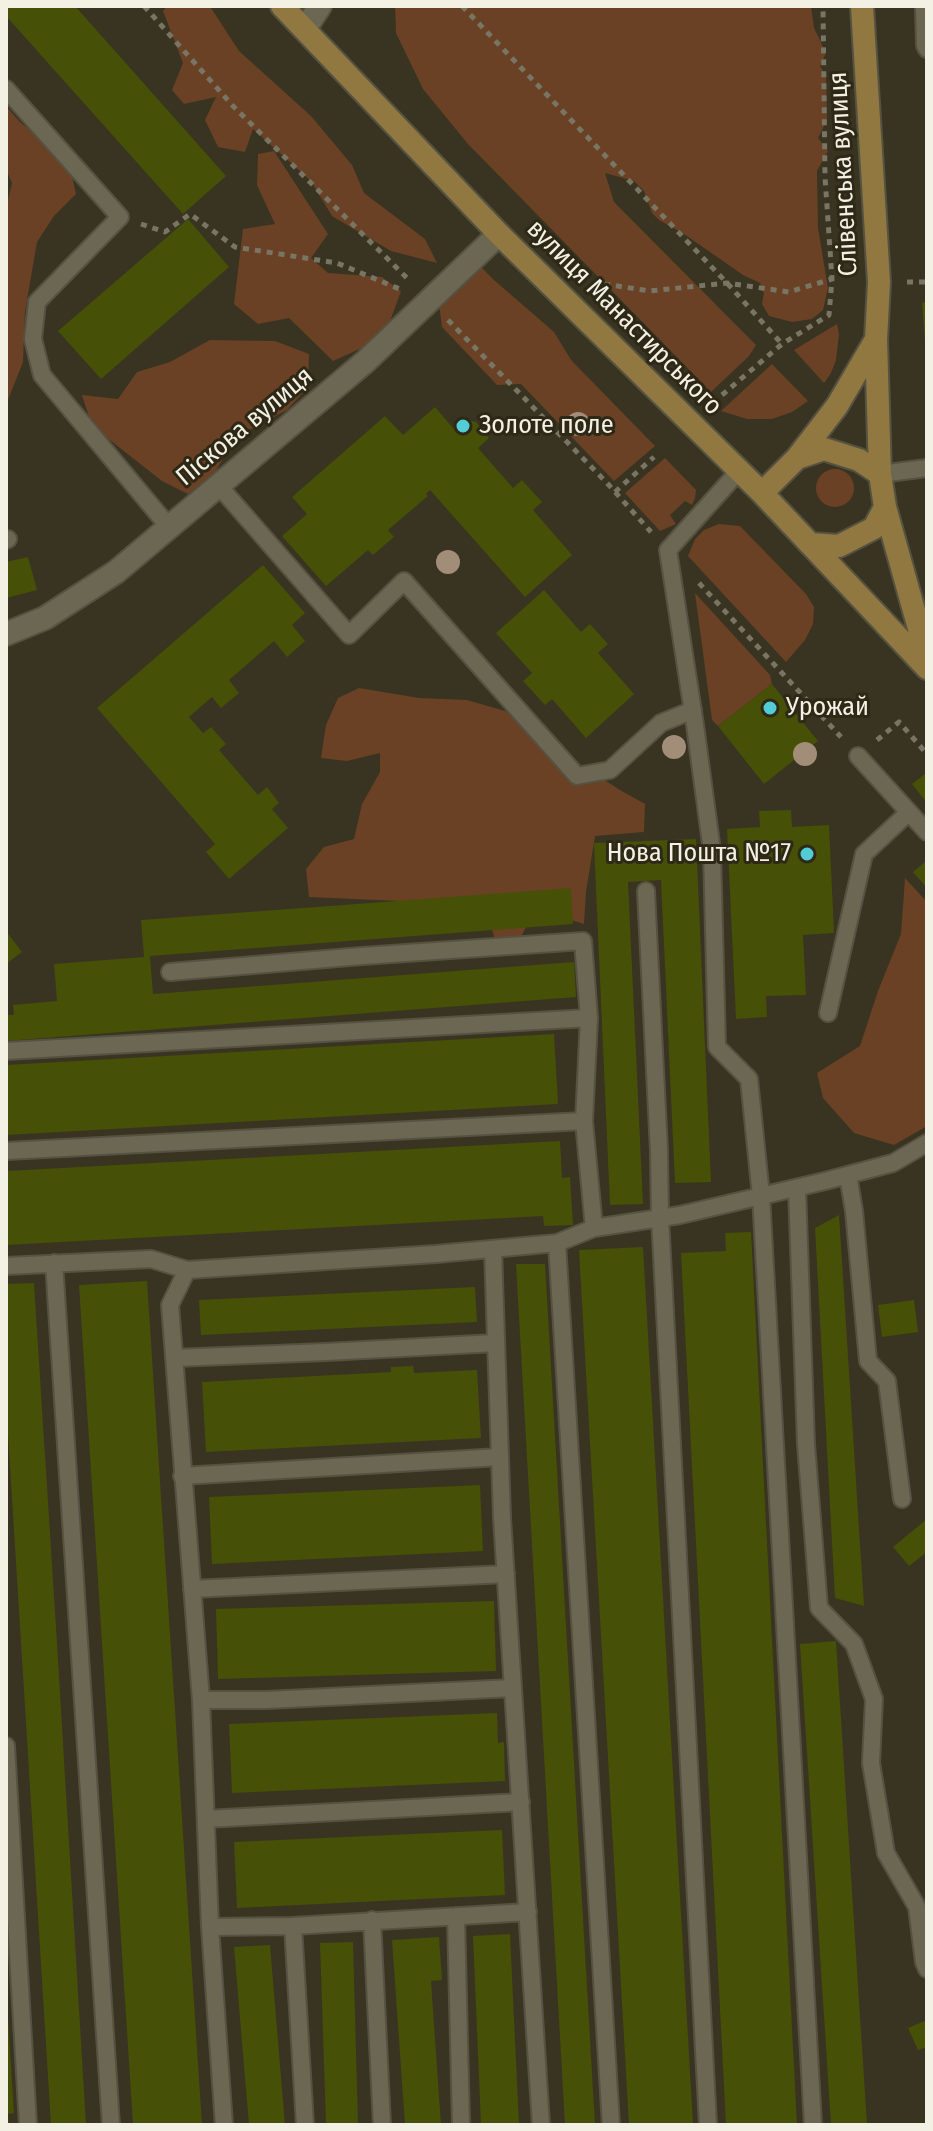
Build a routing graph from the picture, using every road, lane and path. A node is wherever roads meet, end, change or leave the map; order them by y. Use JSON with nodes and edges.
{"nodes":[{"id":1,"x":144,"y":6,"type":"edge"},
{"id":2,"x":282,"y":6,"type":"edge"},
{"id":3,"x":320,"y":6,"type":"edge"},
{"id":4,"x":462,"y":6,"type":"edge"},
{"id":5,"x":823,"y":6,"type":"edge"},
{"id":6,"x":862,"y":6,"type":"edge"},
{"id":7,"x":924,"y":6,"type":"edge"},
{"id":8,"x":305,"y":29,"type":"junction"},
{"id":9,"x":927,"y":49,"type":"edge"},
{"id":10,"x":6,"y":89,"type":"edge"},
{"id":11,"x":120,"y":217,"type":"junction"},
{"id":12,"x":499,"y":234,"type":"junction"},
{"id":13,"x":832,"y":279,"type":"junction"},
{"id":14,"x":898,"y":281,"type":"dead end"},
{"id":15,"x":927,"y":282,"type":"edge"},
{"id":16,"x":727,"y":283,"type":"junction"},
{"id":17,"x":604,"y":284,"type":"dead end"},
{"id":18,"x":429,"y":301,"type":"junction"},
{"id":19,"x":876,"y":340,"type":"junction"},
{"id":20,"x":782,"y":344,"type":"junction"},
{"id":21,"x":722,"y":395,"type":"dead end"},
{"id":22,"x":654,"y":457,"type":"dead end"},
{"id":23,"x":797,"y":458,"type":"junction"},
{"id":24,"x":927,"y":468,"type":"edge"},
{"id":25,"x":738,"y":472,"type":"junction"},
{"id":26,"x":880,"y":474,"type":"junction"},
{"id":27,"x":219,"y":486,"type":"junction"},
{"id":28,"x":615,"y":492,"type":"junction"},
{"id":29,"x":762,"y":493,"type":"junction"},
{"id":30,"x":885,"y":507,"type":"junction"},
{"id":31,"x":169,"y":527,"type":"junction"},
{"id":32,"x":810,"y":544,"type":"junction"},
{"id":33,"x":668,"y":550,"type":"junction"},
{"id":34,"x":6,"y":634,"type":"edge"},
{"id":35,"x":927,"y":657,"type":"edge"},
{"id":36,"x":927,"y":668,"type":"edge"},
{"id":37,"x":693,"y":710,"type":"junction"},
{"id":38,"x":927,"y":754,"type":"edge"},
{"id":39,"x":858,"y":756,"type":"junction"},
{"id":40,"x":909,"y":812,"type":"junction"},
{"id":41,"x":927,"y":832,"type":"edge"},
{"id":42,"x":646,"y":891,"type":"dead end"},
{"id":43,"x":170,"y":972,"type":"dead end"},
{"id":44,"x":828,"y":1013,"type":"dead end"},
{"id":45,"x":589,"y":1018,"type":"junction"},
{"id":46,"x":6,"y":1051,"type":"edge"},
{"id":47,"x":584,"y":1121,"type":"junction"},
{"id":48,"x":927,"y":1143,"type":"edge"},
{"id":49,"x":6,"y":1151,"type":"edge"},
{"id":50,"x":848,"y":1175,"type":"junction"},
{"id":51,"x":797,"y":1188,"type":"junction"},
{"id":52,"x":761,"y":1196,"type":"junction"},
{"id":53,"x":660,"y":1218,"type":"junction"},
{"id":54,"x":594,"y":1228,"type":"junction"},
{"id":55,"x":557,"y":1243,"type":"junction"},
{"id":56,"x":493,"y":1249,"type":"junction"},
{"id":57,"x":54,"y":1263,"type":"junction"},
{"id":58,"x":6,"y":1266,"type":"edge"},
{"id":59,"x":187,"y":1270,"type":"junction"},
{"id":60,"x":496,"y":1343,"type":"junction"},
{"id":61,"x":174,"y":1358,"type":"junction"},
{"id":62,"x":500,"y":1457,"type":"junction"},
{"id":63,"x":182,"y":1476,"type":"junction"},
{"id":64,"x":902,"y":1499,"type":"dead end"},
{"id":65,"x":506,"y":1574,"type":"junction"},
{"id":66,"x":192,"y":1589,"type":"junction"},
{"id":67,"x":513,"y":1688,"type":"junction"},
{"id":68,"x":201,"y":1700,"type":"junction"},
{"id":69,"x":6,"y":1746,"type":"edge"},
{"id":70,"x":521,"y":1802,"type":"junction"},
{"id":71,"x":206,"y":1819,"type":"junction"},
{"id":72,"x":528,"y":1912,"type":"junction"},
{"id":73,"x":456,"y":1916,"type":"junction"},
{"id":74,"x":372,"y":1920,"type":"junction"},
{"id":75,"x":293,"y":1926,"type":"junction"},
{"id":76,"x":210,"y":1927,"type":"junction"},
{"id":77,"x":927,"y":1969,"type":"edge"},
{"id":78,"x":28,"y":2125,"type":"edge"},
{"id":79,"x":111,"y":2125,"type":"edge"},
{"id":80,"x":224,"y":2125,"type":"edge"},
{"id":81,"x":305,"y":2125,"type":"edge"},
{"id":82,"x":382,"y":2125,"type":"edge"},
{"id":83,"x":461,"y":2125,"type":"edge"},
{"id":84,"x":541,"y":2125,"type":"edge"},
{"id":85,"x":611,"y":2125,"type":"edge"},
{"id":86,"x":708,"y":2125,"type":"edge"},
{"id":87,"x":813,"y":2125,"type":"edge"}],
"edges":[{"from":1,"to":18,"type":"path"},
{"from":2,"to":8,"type":"main road","name":"вулиця Манастирського"},
{"from":3,"to":8,"type":"street"},
{"from":4,"to":16,"type":"path"},
{"from":5,"to":13,"type":"path"},
{"from":6,"to":19,"type":"main road","name":"Слівенська вулиця"},
{"from":7,"to":9,"type":"lane"},
{"from":8,"to":12,"type":"main road","name":"вулиця Манастирського"},
{"from":10,"to":11,"type":"lane"},
{"from":11,"to":18,"type":"path"},
{"from":11,"to":31,"type":"lane"},
{"from":12,"to":18,"type":"street","name":"Піскова вулиця"},
{"from":12,"to":25,"type":"main road","name":"вулиця Манастирського"},
{"from":13,"to":16,"type":"path"},
{"from":13,"to":20,"type":"path"},
{"from":14,"to":15,"type":"path"},
{"from":16,"to":17,"type":"path"},
{"from":16,"to":20,"type":"path"},
{"from":18,"to":27,"type":"street","name":"Піскова вулиця"},
{"from":18,"to":28,"type":"path"},
{"from":19,"to":23,"type":"main road","name":"Слівенська вулиця"},
{"from":19,"to":26,"type":"main road","name":"Слівенська вулиця"},
{"from":20,"to":21,"type":"path"},
{"from":22,"to":28,"type":"path"},
{"from":23,"to":26,"type":"main road"},
{"from":23,"to":29,"type":"main road","name":"Слівенська вулиця"},
{"from":24,"to":26,"type":"lane"},
{"from":25,"to":29,"type":"main road","name":"вулиця Манастирського"},
{"from":25,"to":33,"type":"lane"},
{"from":26,"to":30,"type":"main road","name":"Слівенська вулиця"},
{"from":27,"to":31,"type":"street","name":"Піскова вулиця"},
{"from":27,"to":37,"type":"lane"},
{"from":28,"to":33,"type":"path"},
{"from":29,"to":32,"type":"main road","name":"вулиця Манастирського"},
{"from":30,"to":32,"type":"main road"},
{"from":30,"to":35,"type":"main road","name":"Слівенська вулиця"},
{"from":31,"to":34,"type":"street","name":"Піскова вулиця"},
{"from":32,"to":36,"type":"main road","name":"вулиця Манастирського"},
{"from":33,"to":37,"type":"lane"},
{"from":33,"to":39,"type":"path"},
{"from":37,"to":52,"type":"lane"},
{"from":38,"to":39,"type":"path"},
{"from":39,"to":40,"type":"lane"},
{"from":40,"to":41,"type":"lane"},
{"from":40,"to":44,"type":"lane"},
{"from":42,"to":53,"type":"lane"},
{"from":43,"to":45,"type":"lane"},
{"from":45,"to":46,"type":"lane"},
{"from":45,"to":47,"type":"lane"},
{"from":47,"to":49,"type":"lane"},
{"from":47,"to":54,"type":"lane"},
{"from":48,"to":50,"type":"lane"},
{"from":50,"to":51,"type":"lane"},
{"from":50,"to":64,"type":"lane"},
{"from":51,"to":52,"type":"lane"},
{"from":51,"to":77,"type":"lane"},
{"from":52,"to":53,"type":"lane"},
{"from":52,"to":87,"type":"lane"},
{"from":53,"to":54,"type":"lane"},
{"from":53,"to":86,"type":"lane"},
{"from":54,"to":55,"type":"lane"},
{"from":55,"to":56,"type":"lane"},
{"from":55,"to":85,"type":"lane"},
{"from":56,"to":59,"type":"lane"},
{"from":56,"to":60,"type":"lane"},
{"from":57,"to":58,"type":"lane"},
{"from":57,"to":59,"type":"lane"},
{"from":57,"to":79,"type":"lane"},
{"from":59,"to":61,"type":"lane"},
{"from":60,"to":61,"type":"lane"},
{"from":60,"to":62,"type":"lane"},
{"from":61,"to":63,"type":"lane"},
{"from":62,"to":63,"type":"lane"},
{"from":62,"to":65,"type":"lane"},
{"from":63,"to":66,"type":"lane"},
{"from":65,"to":66,"type":"lane"},
{"from":65,"to":67,"type":"lane"},
{"from":66,"to":68,"type":"lane"},
{"from":67,"to":68,"type":"lane"},
{"from":67,"to":70,"type":"lane"},
{"from":68,"to":71,"type":"lane"},
{"from":69,"to":78,"type":"lane"},
{"from":70,"to":71,"type":"lane"},
{"from":70,"to":72,"type":"lane"},
{"from":71,"to":76,"type":"lane"},
{"from":72,"to":73,"type":"lane"},
{"from":72,"to":84,"type":"lane"},
{"from":73,"to":74,"type":"lane"},
{"from":73,"to":83,"type":"lane"},
{"from":74,"to":75,"type":"lane"},
{"from":74,"to":82,"type":"lane"},
{"from":75,"to":76,"type":"lane"},
{"from":75,"to":81,"type":"lane"},
{"from":76,"to":80,"type":"lane"}]}
